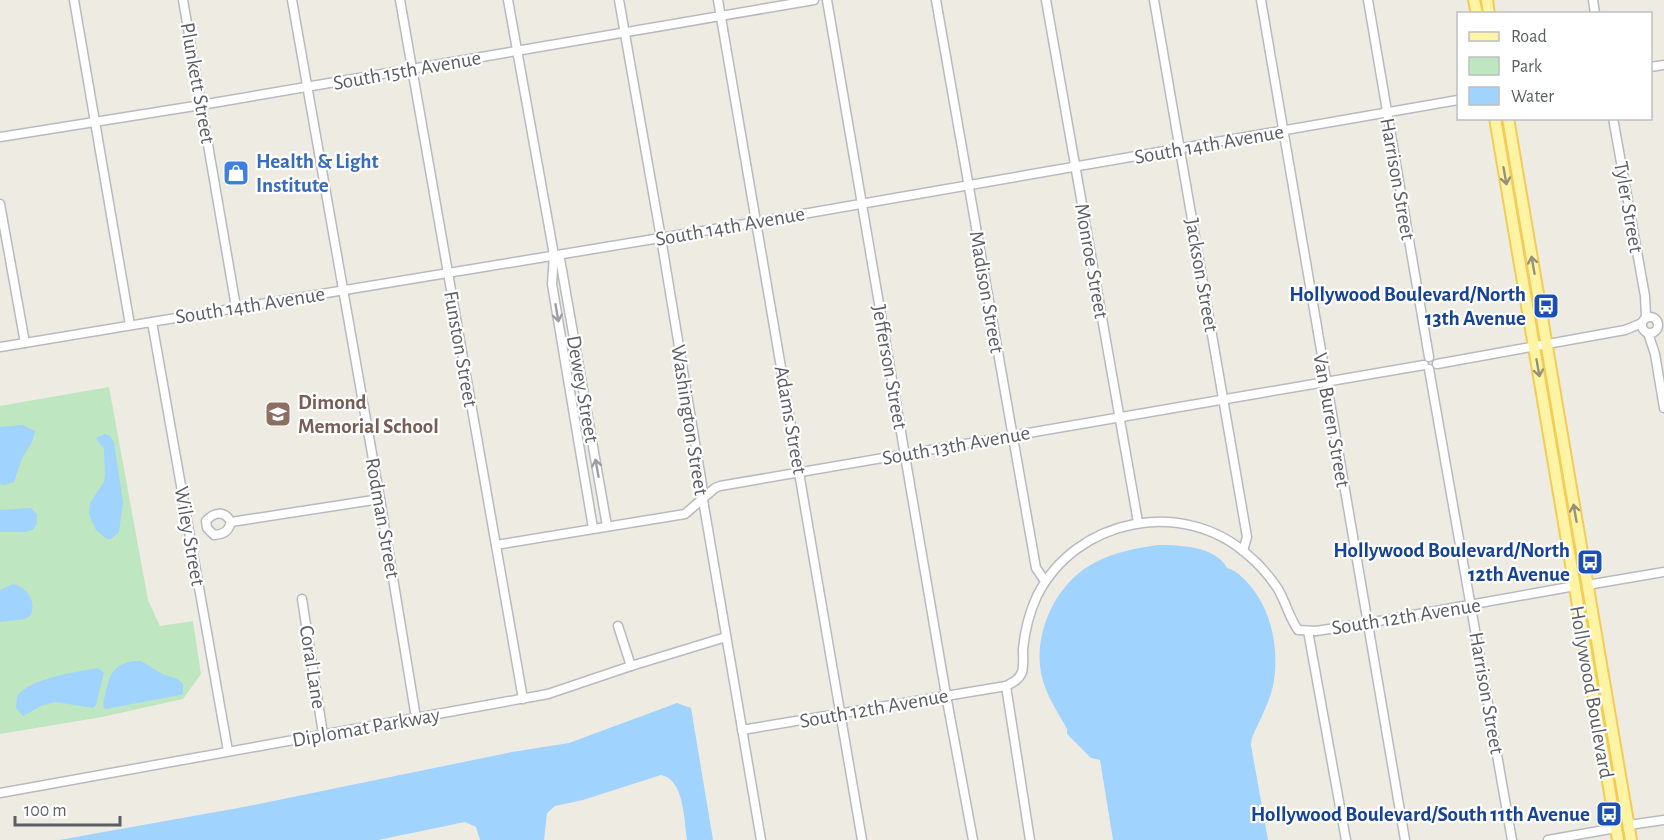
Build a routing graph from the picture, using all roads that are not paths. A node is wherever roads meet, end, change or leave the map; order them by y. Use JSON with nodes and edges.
{"nodes":[{"id":1,"x":74,"y":0,"type":"edge"},
{"id":2,"x":183,"y":0,"type":"edge"},
{"id":3,"x":292,"y":0,"type":"edge"},
{"id":4,"x":400,"y":0,"type":"edge"},
{"id":5,"x":508,"y":0,"type":"edge"},
{"id":6,"x":619,"y":0,"type":"edge"},
{"id":7,"x":718,"y":0,"type":"edge"},
{"id":8,"x":814,"y":0,"type":"edge"},
{"id":9,"x":827,"y":0,"type":"edge"},
{"id":10,"x":936,"y":0,"type":"edge"},
{"id":11,"x":1046,"y":0,"type":"edge"},
{"id":12,"x":1154,"y":0,"type":"edge"},
{"id":13,"x":1261,"y":0,"type":"edge"},
{"id":14,"x":1368,"y":0,"type":"edge"},
{"id":15,"x":721,"y":16,"type":"junction"},
{"id":16,"x":625,"y":32,"type":"junction"},
{"id":17,"x":517,"y":51,"type":"junction"},
{"id":18,"x":412,"y":69,"type":"junction"},
{"id":19,"x":306,"y":87,"type":"junction"},
{"id":20,"x":1457,"y":100,"type":"edge"},
{"id":21,"x":201,"y":105,"type":"junction"},
{"id":22,"x":1387,"y":112,"type":"junction"},
{"id":23,"x":1495,"y":120,"type":"edge"},
{"id":24,"x":1508,"y":120,"type":"edge"},
{"id":25,"x":1613,"y":120,"type":"edge"},
{"id":26,"x":95,"y":122,"type":"junction"},
{"id":27,"x":1283,"y":130,"type":"junction"},
{"id":28,"x":0,"y":137,"type":"edge"},
{"id":29,"x":1179,"y":148,"type":"junction"},
{"id":30,"x":1075,"y":168,"type":"junction"},
{"id":31,"x":968,"y":185,"type":"junction"},
{"id":32,"x":862,"y":203,"type":"junction"},
{"id":33,"x":0,"y":204,"type":"edge"},
{"id":34,"x":757,"y":222,"type":"junction"},
{"id":35,"x":661,"y":238,"type":"junction"},
{"id":36,"x":554,"y":255,"type":"junction"},
{"id":37,"x":448,"y":273,"type":"junction"},
{"id":38,"x":342,"y":290,"type":"junction"},
{"id":39,"x":236,"y":307,"type":"junction"},
{"id":40,"x":152,"y":322,"type":"junction"},
{"id":41,"x":130,"y":325,"type":"junction"},
{"id":42,"x":1653,"y":325,"type":"edge"},
{"id":43,"x":25,"y":343,"type":"junction"},
{"id":44,"x":1546,"y":344,"type":"junction"},
{"id":45,"x":1534,"y":346,"type":"junction"},
{"id":46,"x":0,"y":347,"type":"edge"},
{"id":47,"x":1430,"y":364,"type":"junction"},
{"id":48,"x":1326,"y":382,"type":"junction"},
{"id":49,"x":1223,"y":399,"type":"junction"},
{"id":50,"x":1664,"y":408,"type":"edge"},
{"id":51,"x":1120,"y":417,"type":"junction"},
{"id":52,"x":1013,"y":435,"type":"junction"},
{"id":53,"x":905,"y":453,"type":"junction"},
{"id":54,"x":800,"y":472,"type":"junction"},
{"id":55,"x":380,"y":499,"type":"junction"},
{"id":56,"x":703,"y":500,"type":"junction"},
{"id":57,"x":231,"y":522,"type":"dead end"},
{"id":58,"x":1138,"y":522,"type":"junction"},
{"id":59,"x":607,"y":526,"type":"junction"},
{"id":60,"x":593,"y":528,"type":"junction"},
{"id":61,"x":496,"y":545,"type":"junction"},
{"id":62,"x":1243,"y":551,"type":"junction"},
{"id":63,"x":1664,"y":572,"type":"edge"},
{"id":64,"x":1045,"y":581,"type":"junction"},
{"id":65,"x":1587,"y":585,"type":"junction"},
{"id":66,"x":1575,"y":586,"type":"junction"},
{"id":67,"x":302,"y":599,"type":"dead end"},
{"id":68,"x":1471,"y":606,"type":"junction"},
{"id":69,"x":1368,"y":623,"type":"junction"},
{"id":70,"x":618,"y":626,"type":"dead end"},
{"id":71,"x":1308,"y":632,"type":"junction"},
{"id":72,"x":726,"y":637,"type":"junction"},
{"id":73,"x":631,"y":666,"type":"junction"},
{"id":74,"x":1006,"y":686,"type":"junction"},
{"id":75,"x":946,"y":695,"type":"junction"},
{"id":76,"x":523,"y":699,"type":"junction"},
{"id":77,"x":840,"y":713,"type":"junction"},
{"id":78,"x":416,"y":718,"type":"junction"},
{"id":79,"x":742,"y":730,"type":"junction"},
{"id":80,"x":323,"y":734,"type":"junction"},
{"id":81,"x":228,"y":751,"type":"junction"},
{"id":82,"x":1609,"y":787,"type":"junction"},
{"id":83,"x":0,"y":793,"type":"edge"},
{"id":84,"x":1664,"y":820,"type":"edge"},
{"id":85,"x":1629,"y":825,"type":"junction"},
{"id":86,"x":1616,"y":828,"type":"junction"},
{"id":87,"x":762,"y":840,"type":"edge"},
{"id":88,"x":862,"y":840,"type":"edge"},
{"id":89,"x":973,"y":840,"type":"edge"},
{"id":90,"x":1030,"y":840,"type":"edge"},
{"id":91,"x":1346,"y":840,"type":"edge"},
{"id":92,"x":1405,"y":840,"type":"edge"},
{"id":93,"x":1512,"y":840,"type":"edge"},
{"id":94,"x":1548,"y":840,"type":"edge"},
{"id":95,"x":1618,"y":840,"type":"edge"},
{"id":96,"x":1624,"y":840,"type":"edge"},
{"id":97,"x":1631,"y":840,"type":"edge"}],
"edges":[{"from":1,"to":26,"type":"street"},
{"from":2,"to":21,"type":"street","name":"Plunkett Street"},
{"from":3,"to":19,"type":"street","name":"Rodman Street"},
{"from":4,"to":18,"type":"street","name":"Funston Street"},
{"from":5,"to":17,"type":"street","name":"Dewey Street"},
{"from":6,"to":16,"type":"street","name":"Washington Street"},
{"from":7,"to":15,"type":"street","name":"Adams Street"},
{"from":8,"to":15,"type":"street","name":"South 15th Avenue"},
{"from":9,"to":32,"type":"street","name":"Jefferson Street"},
{"from":10,"to":31,"type":"street","name":"Madison Street"},
{"from":11,"to":30,"type":"street","name":"Monroe Street"},
{"from":12,"to":29,"type":"street","name":"Jackson Street"},
{"from":13,"to":27,"type":"street","name":"Van Buren Street"},
{"from":14,"to":22,"type":"street","name":"Harrison Street"},
{"from":15,"to":16,"type":"street","name":"South 15th Avenue"},
{"from":15,"to":34,"type":"street","name":"Adams Street"},
{"from":16,"to":17,"type":"street","name":"South 15th Avenue"},
{"from":16,"to":35,"type":"street","name":"Washington Street"},
{"from":17,"to":18,"type":"street","name":"South 15th Avenue"},
{"from":17,"to":36,"type":"street","name":"Dewey Street"},
{"from":18,"to":19,"type":"street","name":"South 15th Avenue"},
{"from":18,"to":37,"type":"street","name":"Funston Street"},
{"from":19,"to":21,"type":"street","name":"South 15th Avenue"},
{"from":19,"to":38,"type":"street","name":"Rodman Street"},
{"from":20,"to":22,"type":"street","name":"South 14th Avenue"},
{"from":21,"to":26,"type":"street","name":"South 15th Avenue"},
{"from":21,"to":39,"type":"street","name":"Plunkett Street"},
{"from":22,"to":27,"type":"street","name":"South 14th Avenue"},
{"from":22,"to":47,"type":"street","name":"Harrison Street"},
{"from":23,"to":45,"type":"main road","name":"Hollywood Boulevard","one_way":true},
{"from":44,"to":24,"type":"main road","name":"Hollywood Boulevard","one_way":true},
{"from":25,"to":42,"type":"street","name":"Tyler Street"},
{"from":26,"to":28,"type":"street","name":"South 15th Avenue"},
{"from":26,"to":41,"type":"street"},
{"from":27,"to":29,"type":"street","name":"South 14th Avenue"},
{"from":27,"to":48,"type":"street","name":"Van Buren Street"},
{"from":29,"to":30,"type":"street","name":"South 14th Avenue"},
{"from":29,"to":49,"type":"street","name":"Jackson Street"},
{"from":30,"to":31,"type":"street","name":"South 14th Avenue"},
{"from":30,"to":51,"type":"street","name":"Monroe Street"},
{"from":31,"to":32,"type":"street","name":"South 14th Avenue"},
{"from":31,"to":52,"type":"street","name":"Madison Street"},
{"from":32,"to":34,"type":"street","name":"South 14th Avenue"},
{"from":32,"to":53,"type":"street","name":"Jefferson Street"},
{"from":33,"to":43,"type":"street"},
{"from":34,"to":35,"type":"street","name":"South 14th Avenue"},
{"from":34,"to":54,"type":"street","name":"Adams Street"},
{"from":35,"to":36,"type":"street","name":"South 14th Avenue"},
{"from":35,"to":56,"type":"street","name":"Washington Street"},
{"from":36,"to":37,"type":"street","name":"South 14th Avenue"},
{"from":59,"to":36,"type":"street","name":"Dewey Street","one_way":true},
{"from":36,"to":60,"type":"street","name":"Dewey Street","one_way":true},
{"from":37,"to":38,"type":"street","name":"South 14th Avenue"},
{"from":37,"to":61,"type":"street","name":"Funston Street"},
{"from":38,"to":39,"type":"street","name":"South 14th Avenue"},
{"from":38,"to":55,"type":"street","name":"Rodman Street"},
{"from":39,"to":40,"type":"street","name":"South 14th Avenue"},
{"from":40,"to":41,"type":"street","name":"South 14th Avenue"},
{"from":40,"to":81,"type":"street","name":"Wiley Street"},
{"from":41,"to":43,"type":"street","name":"South 14th Avenue"},
{"from":42,"to":44,"type":"street","name":"South 13th Avenue"},
{"from":42,"to":50,"type":"street","name":"Tyler Street"},
{"from":43,"to":46,"type":"street","name":"South 14th Avenue"},
{"from":44,"to":45,"type":"street","name":"South 13th Avenue"},
{"from":65,"to":44,"type":"main road","name":"Hollywood Boulevard","one_way":true},
{"from":45,"to":47,"type":"street","name":"South 13th Avenue"},
{"from":45,"to":66,"type":"main road","name":"Hollywood Boulevard","one_way":true},
{"from":47,"to":48,"type":"street","name":"South 13th Avenue"},
{"from":47,"to":68,"type":"street","name":"Harrison Street"},
{"from":48,"to":49,"type":"street","name":"South 13th Avenue"},
{"from":48,"to":69,"type":"street","name":"Van Buren Street"},
{"from":49,"to":51,"type":"street","name":"South 13th Avenue"},
{"from":49,"to":62,"type":"street","name":"Jackson Street"},
{"from":51,"to":52,"type":"street","name":"South 13th Avenue"},
{"from":51,"to":58,"type":"street","name":"Monroe Street"},
{"from":52,"to":53,"type":"street","name":"South 13th Avenue"},
{"from":52,"to":64,"type":"street","name":"Madison Street"},
{"from":53,"to":54,"type":"street","name":"South 13th Avenue"},
{"from":53,"to":75,"type":"street","name":"Jefferson Street"},
{"from":54,"to":56,"type":"street","name":"South 13th Avenue"},
{"from":54,"to":77,"type":"street","name":"Adams Street"},
{"from":55,"to":57,"type":"street"},
{"from":55,"to":78,"type":"street","name":"Rodman Street"},
{"from":56,"to":59,"type":"street","name":"South 13th Avenue"},
{"from":56,"to":72,"type":"street","name":"Washington Street"},
{"from":58,"to":62,"type":"street"},
{"from":58,"to":64,"type":"street"},
{"from":59,"to":60,"type":"street","name":"South 13th Avenue"},
{"from":60,"to":61,"type":"street","name":"South 13th Avenue"},
{"from":61,"to":76,"type":"street","name":"Funston Street"},
{"from":62,"to":71,"type":"street"},
{"from":63,"to":65,"type":"street"},
{"from":64,"to":74,"type":"street"},
{"from":65,"to":85,"type":"main road","name":"Hollywood Boulevard"},
{"from":66,"to":68,"type":"street","name":"South 12th Avenue"},
{"from":66,"to":82,"type":"main road","name":"Hollywood Boulevard"},
{"from":67,"to":80,"type":"street","name":"Coral Lane"},
{"from":68,"to":69,"type":"street","name":"South 12th Avenue"},
{"from":68,"to":93,"type":"street","name":"Harrison Street"},
{"from":69,"to":71,"type":"street","name":"South 12th Avenue"},
{"from":69,"to":92,"type":"street","name":"Van Buren Street"},
{"from":70,"to":73,"type":"street"},
{"from":71,"to":91,"type":"street"},
{"from":72,"to":73,"type":"street","name":"Diplomat Parkway"},
{"from":72,"to":79,"type":"street","name":"Washington Street"},
{"from":73,"to":76,"type":"street","name":"Diplomat Parkway"},
{"from":74,"to":75,"type":"street","name":"South 12th Avenue"},
{"from":74,"to":90,"type":"street"},
{"from":75,"to":77,"type":"street","name":"South 12th Avenue"},
{"from":75,"to":89,"type":"street","name":"Jefferson Street"},
{"from":76,"to":78,"type":"street","name":"Diplomat Parkway"},
{"from":77,"to":79,"type":"street","name":"South 12th Avenue"},
{"from":77,"to":88,"type":"street","name":"Adams Street"},
{"from":78,"to":80,"type":"street","name":"Diplomat Parkway"},
{"from":79,"to":87,"type":"street","name":"Washington Street"},
{"from":80,"to":81,"type":"street","name":"Diplomat Parkway"},
{"from":81,"to":83,"type":"street","name":"Diplomat Parkway"},
{"from":82,"to":85,"type":"main road"},
{"from":82,"to":86,"type":"main road","name":"Hollywood Boulevard"},
{"from":84,"to":85,"type":"street"},
{"from":85,"to":97,"type":"main road","name":"Hollywood Boulevard"},
{"from":86,"to":94,"type":"street"},
{"from":86,"to":95,"type":"main road","name":"Hollywood Boulevard"},
{"from":86,"to":96,"type":"main road"}]}
